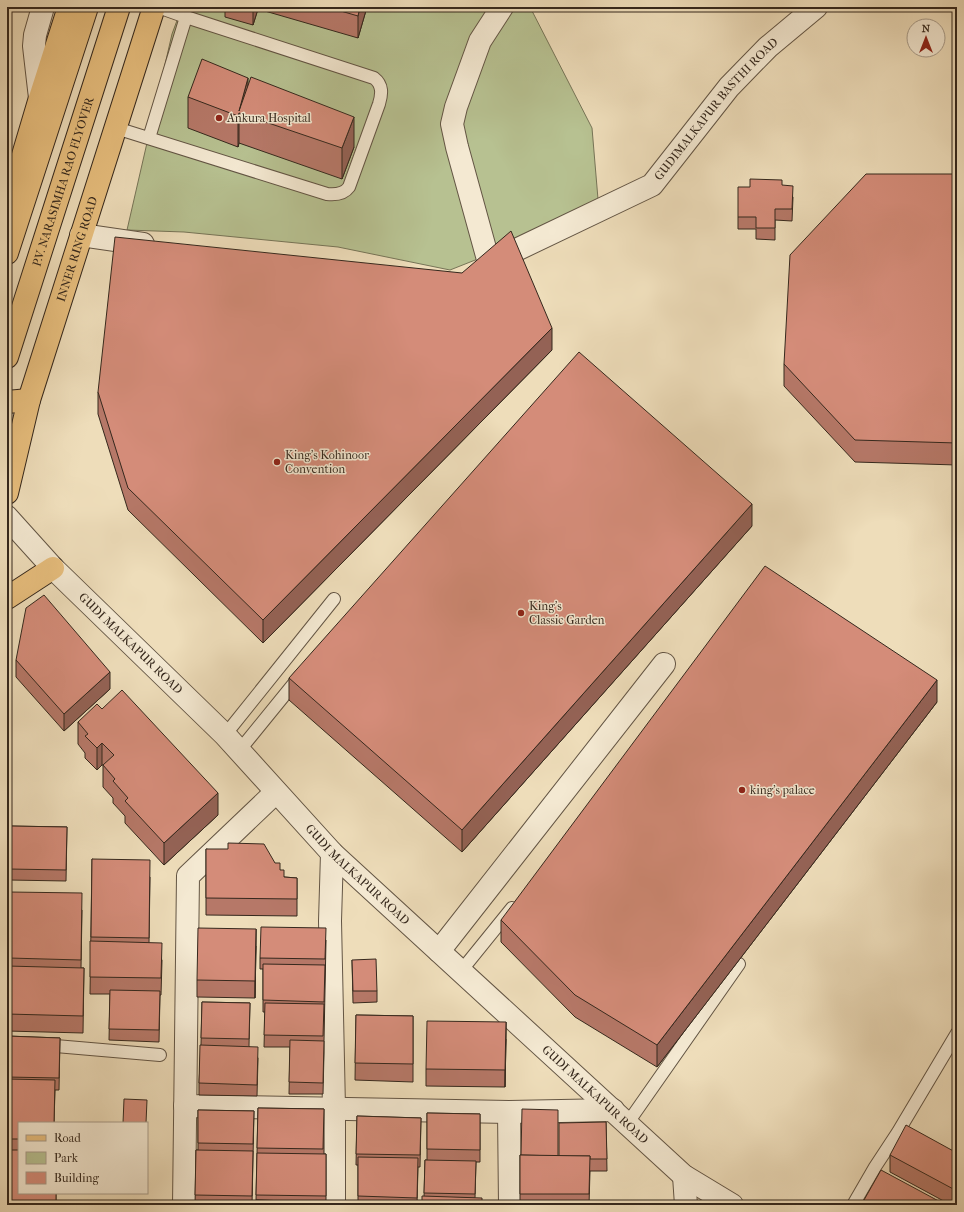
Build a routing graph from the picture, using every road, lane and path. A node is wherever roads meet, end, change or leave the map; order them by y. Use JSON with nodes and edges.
{"nodes":[{"id":1,"x":44,"y":7,"type":"edge"},
{"id":2,"x":69,"y":7,"type":"edge"},
{"id":3,"x":87,"y":7,"type":"edge"},
{"id":4,"x":119,"y":7,"type":"edge"},
{"id":5,"x":154,"y":7,"type":"edge"},
{"id":6,"x":158,"y":7,"type":"edge"},
{"id":7,"x":502,"y":7,"type":"edge"},
{"id":8,"x":816,"y":7,"type":"edge"},
{"id":9,"x":186,"y":17,"type":"junction"},
{"id":10,"x":40,"y":98,"type":"junction"},
{"id":11,"x":116,"y":128,"type":"junction"},
{"id":12,"x":149,"y":138,"type":"junction"},
{"id":13,"x":7,"y":209,"type":"edge"},
{"id":14,"x":81,"y":235,"type":"junction"},
{"id":15,"x":162,"y":246,"type":"edge"},
{"id":16,"x":7,"y":253,"type":"edge"},
{"id":17,"x":489,"y":263,"type":"junction"},
{"id":18,"x":469,"y":273,"type":"edge"},
{"id":19,"x":7,"y":357,"type":"edge"},
{"id":20,"x":29,"y":400,"type":"junction"},
{"id":21,"x":7,"y":402,"type":"edge"},
{"id":22,"x":7,"y":493,"type":"edge"},
{"id":23,"x":7,"y":517,"type":"edge"},
{"id":24,"x":53,"y":568,"type":"junction"},
{"id":25,"x":7,"y":598,"type":"edge"},
{"id":26,"x":334,"y":599,"type":"dead end"},
{"id":27,"x":664,"y":664,"type":"dead end"},
{"id":28,"x":309,"y":665,"type":"edge"},
{"id":29,"x":232,"y":743,"type":"junction"},
{"id":30,"x":276,"y":792,"type":"junction"},
{"id":31,"x":332,"y":853,"type":"junction"},
{"id":32,"x":518,"y":900,"type":"edge"},
{"id":33,"x":439,"y":951,"type":"junction"},
{"id":34,"x":739,"y":964,"type":"dead end"},
{"id":35,"x":461,"y":971,"type":"junction"},
{"id":36,"x":957,"y":1033,"type":"edge"},
{"id":37,"x":30,"y":1044,"type":"edge"},
{"id":38,"x":160,"y":1055,"type":"dead end"},
{"id":39,"x":185,"y":1106,"type":"junction"},
{"id":40,"x":334,"y":1108,"type":"junction"},
{"id":41,"x":510,"y":1112,"type":"junction"},
{"id":42,"x":620,"y":1117,"type":"junction"},
{"id":43,"x":875,"y":1167,"type":"junction"},
{"id":44,"x":887,"y":1175,"type":"edge"},
{"id":45,"x":684,"y":1176,"type":"junction"},
{"id":46,"x":184,"y":1205,"type":"edge"},
{"id":47,"x":334,"y":1205,"type":"edge"},
{"id":48,"x":510,"y":1205,"type":"edge"},
{"id":49,"x":686,"y":1205,"type":"edge"},
{"id":50,"x":732,"y":1205,"type":"edge"},
{"id":51,"x":853,"y":1205,"type":"edge"}],
"edges":[{"from":1,"to":10,"type":"street"},
{"from":2,"to":10,"type":"main road"},
{"from":3,"to":16,"type":"main road"},
{"from":4,"to":19,"type":"main road","name":"P.V. NARASIMHA RAO FLYOVER"},
{"from":5,"to":11,"type":"main road","name":"INNER RING ROAD"},
{"from":6,"to":9,"type":"lane"},
{"from":7,"to":17,"type":"street"},
{"from":8,"to":17,"type":"street","name":"GUDIMALKAPUR BASTHI ROAD"},
{"from":9,"to":12,"type":"lane"},
{"from":9,"to":12,"type":"lane"},
{"from":10,"to":13,"type":"main road"},
{"from":11,"to":12,"type":"lane"},
{"from":11,"to":14,"type":"main road","name":"INNER RING ROAD"},
{"from":14,"to":15,"type":"street"},
{"from":14,"to":20,"type":"main road","name":"INNER RING ROAD"},
{"from":17,"to":18,"type":"street","name":"GUDIMALKAPUR BASTHI ROAD"},
{"from":20,"to":21,"type":"main road"},
{"from":20,"to":22,"type":"main road","name":"INNER RING ROAD"},
{"from":23,"to":24,"type":"street","name":"GUDI MALKAPUR ROAD"},
{"from":24,"to":25,"type":"main road"},
{"from":24,"to":29,"type":"street","name":"GUDI MALKAPUR ROAD"},
{"from":26,"to":29,"type":"lane"},
{"from":27,"to":33,"type":"street"},
{"from":28,"to":29,"type":"lane"},
{"from":29,"to":30,"type":"street","name":"GUDI MALKAPUR ROAD"},
{"from":30,"to":31,"type":"street","name":"GUDI MALKAPUR ROAD"},
{"from":30,"to":39,"type":"street"},
{"from":31,"to":33,"type":"street","name":"GUDI MALKAPUR ROAD"},
{"from":31,"to":40,"type":"street"},
{"from":32,"to":35,"type":"lane"},
{"from":33,"to":35,"type":"street","name":"GUDI MALKAPUR ROAD"},
{"from":34,"to":42,"type":"lane"},
{"from":35,"to":42,"type":"street","name":"GUDI MALKAPUR ROAD"},
{"from":36,"to":43,"type":"lane"},
{"from":37,"to":38,"type":"lane"},
{"from":39,"to":40,"type":"street"},
{"from":39,"to":46,"type":"street"},
{"from":40,"to":41,"type":"street"},
{"from":40,"to":47,"type":"street"},
{"from":41,"to":42,"type":"street"},
{"from":41,"to":48,"type":"street"},
{"from":42,"to":45,"type":"street","name":"GUDI MALKAPUR ROAD"},
{"from":43,"to":44,"type":"lane"},
{"from":43,"to":51,"type":"lane"},
{"from":45,"to":49,"type":"street"},
{"from":45,"to":50,"type":"street","name":"GUDI MALKAPUR ROAD"}]}
